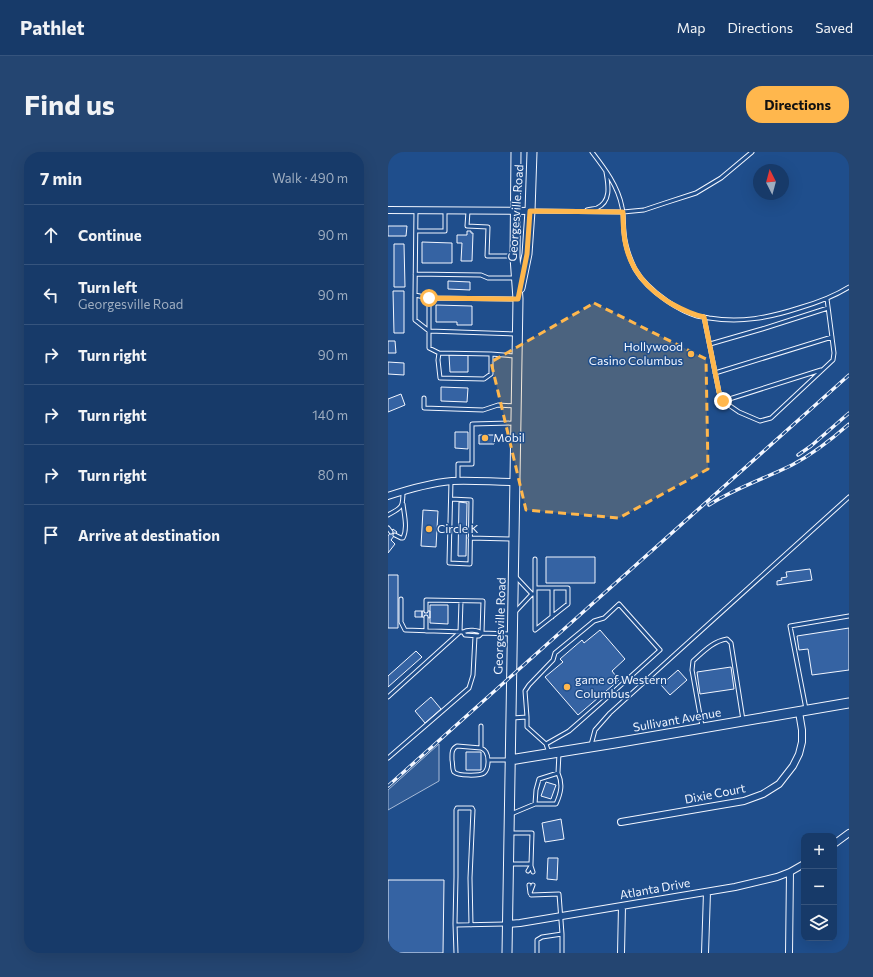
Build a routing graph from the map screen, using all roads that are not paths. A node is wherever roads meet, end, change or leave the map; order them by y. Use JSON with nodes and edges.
{"nodes":[{"id":1,"x":516,"y":152,"type":"edge"},
{"id":2,"x":532,"y":152,"type":"edge"},
{"id":3,"x":592,"y":152,"type":"edge"},
{"id":4,"x":752,"y":152,"type":"edge"},
{"id":5,"x":606,"y":170,"type":"junction"},
{"id":6,"x":388,"y":210,"type":"edge"},
{"id":7,"x":416,"y":210,"type":"junction"},
{"id":8,"x":445,"y":210,"type":"junction"},
{"id":9,"x":468,"y":210,"type":"junction"},
{"id":10,"x":516,"y":211,"type":"junction"},
{"id":11,"x":530,"y":211,"type":"junction"},
{"id":12,"x":582,"y":212,"type":"junction"},
{"id":13,"x":623,"y":212,"type":"junction"},
{"id":14,"x":416,"y":231,"type":"junction"},
{"id":15,"x":515,"y":256,"type":"junction"},
{"id":16,"x":415,"y":274,"type":"junction"},
{"id":17,"x":516,"y":278,"type":"junction"},
{"id":18,"x":849,"y":287,"type":"edge"},
{"id":19,"x":415,"y":294,"type":"junction"},
{"id":20,"x":429,"y":298,"type":"junction"},
{"id":21,"x":518,"y":299,"type":"junction"},
{"id":22,"x":827,"y":299,"type":"junction"},
{"id":23,"x":828,"y":308,"type":"junction"},
{"id":24,"x":704,"y":317,"type":"junction"},
{"id":25,"x":429,"y":331,"type":"junction"},
{"id":26,"x":517,"y":334,"type":"junction"},
{"id":27,"x":832,"y":336,"type":"junction"},
{"id":28,"x":710,"y":344,"type":"junction"},
{"id":29,"x":439,"y":353,"type":"junction"},
{"id":30,"x":491,"y":354,"type":"junction"},
{"id":31,"x":517,"y":356,"type":"junction"},
{"id":32,"x":823,"y":370,"type":"junction"},
{"id":33,"x":715,"y":373,"type":"junction"},
{"id":34,"x":424,"y":398,"type":"dead end"},
{"id":35,"x":723,"y":401,"type":"junction"},
{"id":36,"x":516,"y":406,"type":"junction"},
{"id":37,"x":516,"y":423,"type":"junction"},
{"id":38,"x":454,"y":481,"type":"junction"},
{"id":39,"x":515,"y":482,"type":"junction"},
{"id":40,"x":404,"y":490,"type":"junction"},
{"id":41,"x":388,"y":496,"type":"edge"},
{"id":42,"x":849,"y":498,"type":"edge"},
{"id":43,"x":451,"y":499,"type":"junction"},
{"id":44,"x":403,"y":504,"type":"junction"},
{"id":45,"x":388,"y":515,"type":"edge"},
{"id":46,"x":388,"y":528,"type":"edge"},
{"id":47,"x":391,"y":532,"type":"dead end"},
{"id":48,"x":395,"y":535,"type":"dead end"},
{"id":49,"x":470,"y":538,"type":"junction"},
{"id":50,"x":514,"y":539,"type":"junction"},
{"id":51,"x":535,"y":559,"type":"dead end"},
{"id":52,"x":514,"y":575,"type":"junction"},
{"id":53,"x":535,"y":588,"type":"junction"},
{"id":54,"x":552,"y":588,"type":"junction"},
{"id":55,"x":534,"y":594,"type":"junction"},
{"id":56,"x":401,"y":599,"type":"dead end"},
{"id":57,"x":461,"y":601,"type":"junction"},
{"id":58,"x":426,"y":611,"type":"dead end"},
{"id":59,"x":513,"y":614,"type":"junction"},
{"id":60,"x":849,"y":616,"type":"edge"},
{"id":61,"x":552,"y":617,"type":"junction"},
{"id":62,"x":426,"y":618,"type":"dead end"},
{"id":63,"x":426,"y":631,"type":"junction"},
{"id":64,"x":461,"y":632,"type":"junction"},
{"id":65,"x":482,"y":633,"type":"junction"},
{"id":66,"x":512,"y":634,"type":"junction"},
{"id":67,"x":475,"y":636,"type":"junction"},
{"id":68,"x":388,"y":697,"type":"edge"},
{"id":69,"x":849,"y":703,"type":"edge"},
{"id":70,"x":803,"y":711,"type":"junction"},
{"id":71,"x":510,"y":718,"type":"junction"},
{"id":72,"x":527,"y":718,"type":"junction"},
{"id":73,"x":744,"y":721,"type":"junction"},
{"id":74,"x":481,"y":726,"type":"dead end"},
{"id":75,"x":702,"y":728,"type":"junction"},
{"id":76,"x":591,"y":747,"type":"junction"},
{"id":77,"x":481,"y":748,"type":"junction"},
{"id":78,"x":547,"y":749,"type":"junction"},
{"id":79,"x":559,"y":752,"type":"junction"},
{"id":80,"x":388,"y":758,"type":"edge"},
{"id":81,"x":488,"y":760,"type":"junction"},
{"id":82,"x":510,"y":760,"type":"junction"},
{"id":83,"x":558,"y":773,"type":"junction"},
{"id":84,"x":535,"y":804,"type":"junction"},
{"id":85,"x":509,"y":814,"type":"junction"},
{"id":86,"x":621,"y":822,"type":"dead end"},
{"id":87,"x":509,"y":833,"type":"junction"},
{"id":88,"x":848,"y":836,"type":"edge"},
{"id":89,"x":837,"y":842,"type":"edge"},
{"id":90,"x":508,"y":864,"type":"junction"},
{"id":91,"x":531,"y":865,"type":"junction"},
{"id":92,"x":801,"y":866,"type":"edge"},
{"id":93,"x":528,"y":872,"type":"dead end"},
{"id":94,"x":533,"y":872,"type":"dead end"},
{"id":95,"x":790,"y":872,"type":"junction"},
{"id":96,"x":528,"y":885,"type":"dead end"},
{"id":97,"x":533,"y":885,"type":"dead end"},
{"id":98,"x":707,"y":892,"type":"junction"},
{"id":99,"x":530,"y":893,"type":"junction"},
{"id":100,"x":622,"y":906,"type":"junction"},
{"id":101,"x":560,"y":916,"type":"junction"},
{"id":102,"x":455,"y":924,"type":"junction"},
{"id":103,"x":507,"y":924,"type":"junction"},
{"id":104,"x":471,"y":925,"type":"junction"},
{"id":105,"x":562,"y":934,"type":"junction"},
{"id":106,"x":456,"y":953,"type":"edge"},
{"id":107,"x":507,"y":953,"type":"edge"},
{"id":108,"x":537,"y":953,"type":"edge"},
{"id":109,"x":562,"y":953,"type":"edge"},
{"id":110,"x":621,"y":953,"type":"edge"},
{"id":111,"x":705,"y":953,"type":"edge"},
{"id":112,"x":789,"y":953,"type":"edge"}],
"edges":[{"from":1,"to":10,"type":"main road","name":"Georgesville Road"},
{"from":2,"to":11,"type":"main road","name":"Georgesville Road"},
{"from":3,"to":5,"type":"lane"},
{"from":4,"to":13,"type":"lane"},
{"from":5,"to":12,"type":"lane"},
{"from":5,"to":13,"type":"lane"},
{"from":6,"to":7,"type":"street"},
{"from":7,"to":8,"type":"street"},
{"from":7,"to":14,"type":"lane"},
{"from":8,"to":9,"type":"street"},
{"from":8,"to":14,"type":"lane"},
{"from":9,"to":10,"type":"street"},
{"from":9,"to":15,"type":"lane"},
{"from":10,"to":11,"type":"street"},
{"from":10,"to":15,"type":"main road","name":"Georgesville Road"},
{"from":11,"to":12,"type":"lane"},
{"from":11,"to":21,"type":"main road","name":"Georgesville Road"},
{"from":12,"to":13,"type":"lane"},
{"from":13,"to":24,"type":"lane"},
{"from":14,"to":16,"type":"lane"},
{"from":15,"to":17,"type":"main road","name":"Georgesville Road"},
{"from":16,"to":17,"type":"lane"},
{"from":16,"to":19,"type":"lane"},
{"from":17,"to":21,"type":"main road","name":"Georgesville Road"},
{"from":18,"to":22,"type":"lane"},
{"from":19,"to":20,"type":"lane"},
{"from":19,"to":25,"type":"lane"},
{"from":20,"to":21,"type":"lane"},
{"from":20,"to":25,"type":"lane"},
{"from":21,"to":26,"type":"main road","name":"Georgesville Road"},
{"from":22,"to":23,"type":"lane"},
{"from":22,"to":24,"type":"lane"},
{"from":23,"to":27,"type":"lane"},
{"from":23,"to":28,"type":"lane"},
{"from":24,"to":28,"type":"lane"},
{"from":25,"to":26,"type":"lane"},
{"from":25,"to":29,"type":"lane"},
{"from":26,"to":31,"type":"main road","name":"Georgesville Road"},
{"from":27,"to":32,"type":"lane"},
{"from":27,"to":33,"type":"lane"},
{"from":28,"to":33,"type":"lane"},
{"from":29,"to":30,"type":"lane"},
{"from":29,"to":30,"type":"lane"},
{"from":30,"to":31,"type":"lane"},
{"from":31,"to":36,"type":"main road","name":"Georgesville Road"},
{"from":32,"to":35,"type":"lane"},
{"from":32,"to":35,"type":"lane"},
{"from":33,"to":35,"type":"lane"},
{"from":34,"to":36,"type":"lane"},
{"from":36,"to":37,"type":"main road","name":"Georgesville Road"},
{"from":37,"to":38,"type":"lane"},
{"from":37,"to":39,"type":"main road","name":"Georgesville Road"},
{"from":38,"to":39,"type":"street"},
{"from":38,"to":40,"type":"street"},
{"from":38,"to":43,"type":"lane"},
{"from":39,"to":50,"type":"main road","name":"Georgesville Road"},
{"from":40,"to":41,"type":"street"},
{"from":40,"to":44,"type":"lane"},
{"from":42,"to":76,"type":"lane"},
{"from":43,"to":49,"type":"lane"},
{"from":43,"to":49,"type":"lane"},
{"from":44,"to":45,"type":"lane"},
{"from":44,"to":48,"type":"lane"},
{"from":46,"to":47,"type":"lane"},
{"from":49,"to":50,"type":"lane"},
{"from":50,"to":52,"type":"main road","name":"Georgesville Road"},
{"from":51,"to":53,"type":"lane"},
{"from":52,"to":55,"type":"lane"},
{"from":52,"to":59,"type":"main road","name":"Georgesville Road"},
{"from":53,"to":54,"type":"lane"},
{"from":53,"to":55,"type":"lane"},
{"from":54,"to":61,"type":"lane"},
{"from":54,"to":61,"type":"lane"},
{"from":55,"to":59,"type":"lane"},
{"from":55,"to":61,"type":"lane"},
{"from":56,"to":63,"type":"lane"},
{"from":57,"to":58,"type":"lane"},
{"from":57,"to":64,"type":"lane"},
{"from":57,"to":65,"type":"lane"},
{"from":59,"to":66,"type":"main road","name":"Georgesville Road"},
{"from":60,"to":70,"type":"lane"},
{"from":62,"to":63,"type":"lane"},
{"from":63,"to":64,"type":"lane"},
{"from":64,"to":65,"type":"lane"},
{"from":64,"to":67,"type":"lane"},
{"from":64,"to":68,"type":"lane"},
{"from":65,"to":66,"type":"lane"},
{"from":65,"to":67,"type":"lane"},
{"from":66,"to":71,"type":"main road","name":"Georgesville Road"},
{"from":67,"to":80,"type":"lane"},
{"from":69,"to":70,"type":"main road","name":"Sullivant Avenue"},
{"from":70,"to":73,"type":"main road","name":"Sullivant Avenue"},
{"from":70,"to":86,"type":"street","name":"Dixie Court"},
{"from":71,"to":72,"type":"lane"},
{"from":71,"to":82,"type":"main road","name":"Georgesville Road"},
{"from":72,"to":78,"type":"lane"},
{"from":72,"to":78,"type":"lane"},
{"from":73,"to":75,"type":"main road","name":"Sullivant Avenue"},
{"from":73,"to":75,"type":"lane"},
{"from":74,"to":77,"type":"lane"},
{"from":75,"to":76,"type":"main road","name":"Sullivant Avenue"},
{"from":76,"to":79,"type":"main road","name":"Sullivant Avenue"},
{"from":77,"to":81,"type":"lane"},
{"from":77,"to":81,"type":"lane"},
{"from":78,"to":79,"type":"main road","name":"Sullivant Avenue"},
{"from":78,"to":82,"type":"main road","name":"Sullivant Avenue"},
{"from":79,"to":83,"type":"lane"},
{"from":81,"to":82,"type":"lane"},
{"from":82,"to":85,"type":"main road","name":"Georgesville Road"},
{"from":83,"to":84,"type":"lane"},
{"from":83,"to":84,"type":"lane"},
{"from":84,"to":85,"type":"lane"},
{"from":85,"to":87,"type":"main road","name":"Georgesville Road"},
{"from":87,"to":90,"type":"main road","name":"Georgesville Road"},
{"from":87,"to":91,"type":"lane"},
{"from":88,"to":89,"type":"street"},
{"from":90,"to":91,"type":"lane"},
{"from":90,"to":103,"type":"main road","name":"Georgesville Road"},
{"from":91,"to":93,"type":"lane"},
{"from":91,"to":94,"type":"lane"},
{"from":92,"to":95,"type":"street","name":"Atlanta Drive"},
{"from":95,"to":98,"type":"street","name":"Atlanta Drive"},
{"from":95,"to":112,"type":"street"},
{"from":96,"to":99,"type":"lane"},
{"from":97,"to":99,"type":"lane"},
{"from":98,"to":100,"type":"street","name":"Atlanta Drive"},
{"from":98,"to":111,"type":"street"},
{"from":99,"to":101,"type":"lane"},
{"from":100,"to":101,"type":"street","name":"Atlanta Drive"},
{"from":100,"to":110,"type":"street"},
{"from":101,"to":103,"type":"street","name":"Atlanta Drive"},
{"from":101,"to":105,"type":"lane"},
{"from":102,"to":104,"type":"lane"},
{"from":102,"to":104,"type":"lane"},
{"from":102,"to":106,"type":"lane"},
{"from":103,"to":104,"type":"lane"},
{"from":103,"to":107,"type":"main road","name":"Georgesville Road"},
{"from":105,"to":108,"type":"lane"},
{"from":105,"to":109,"type":"lane"}]}
